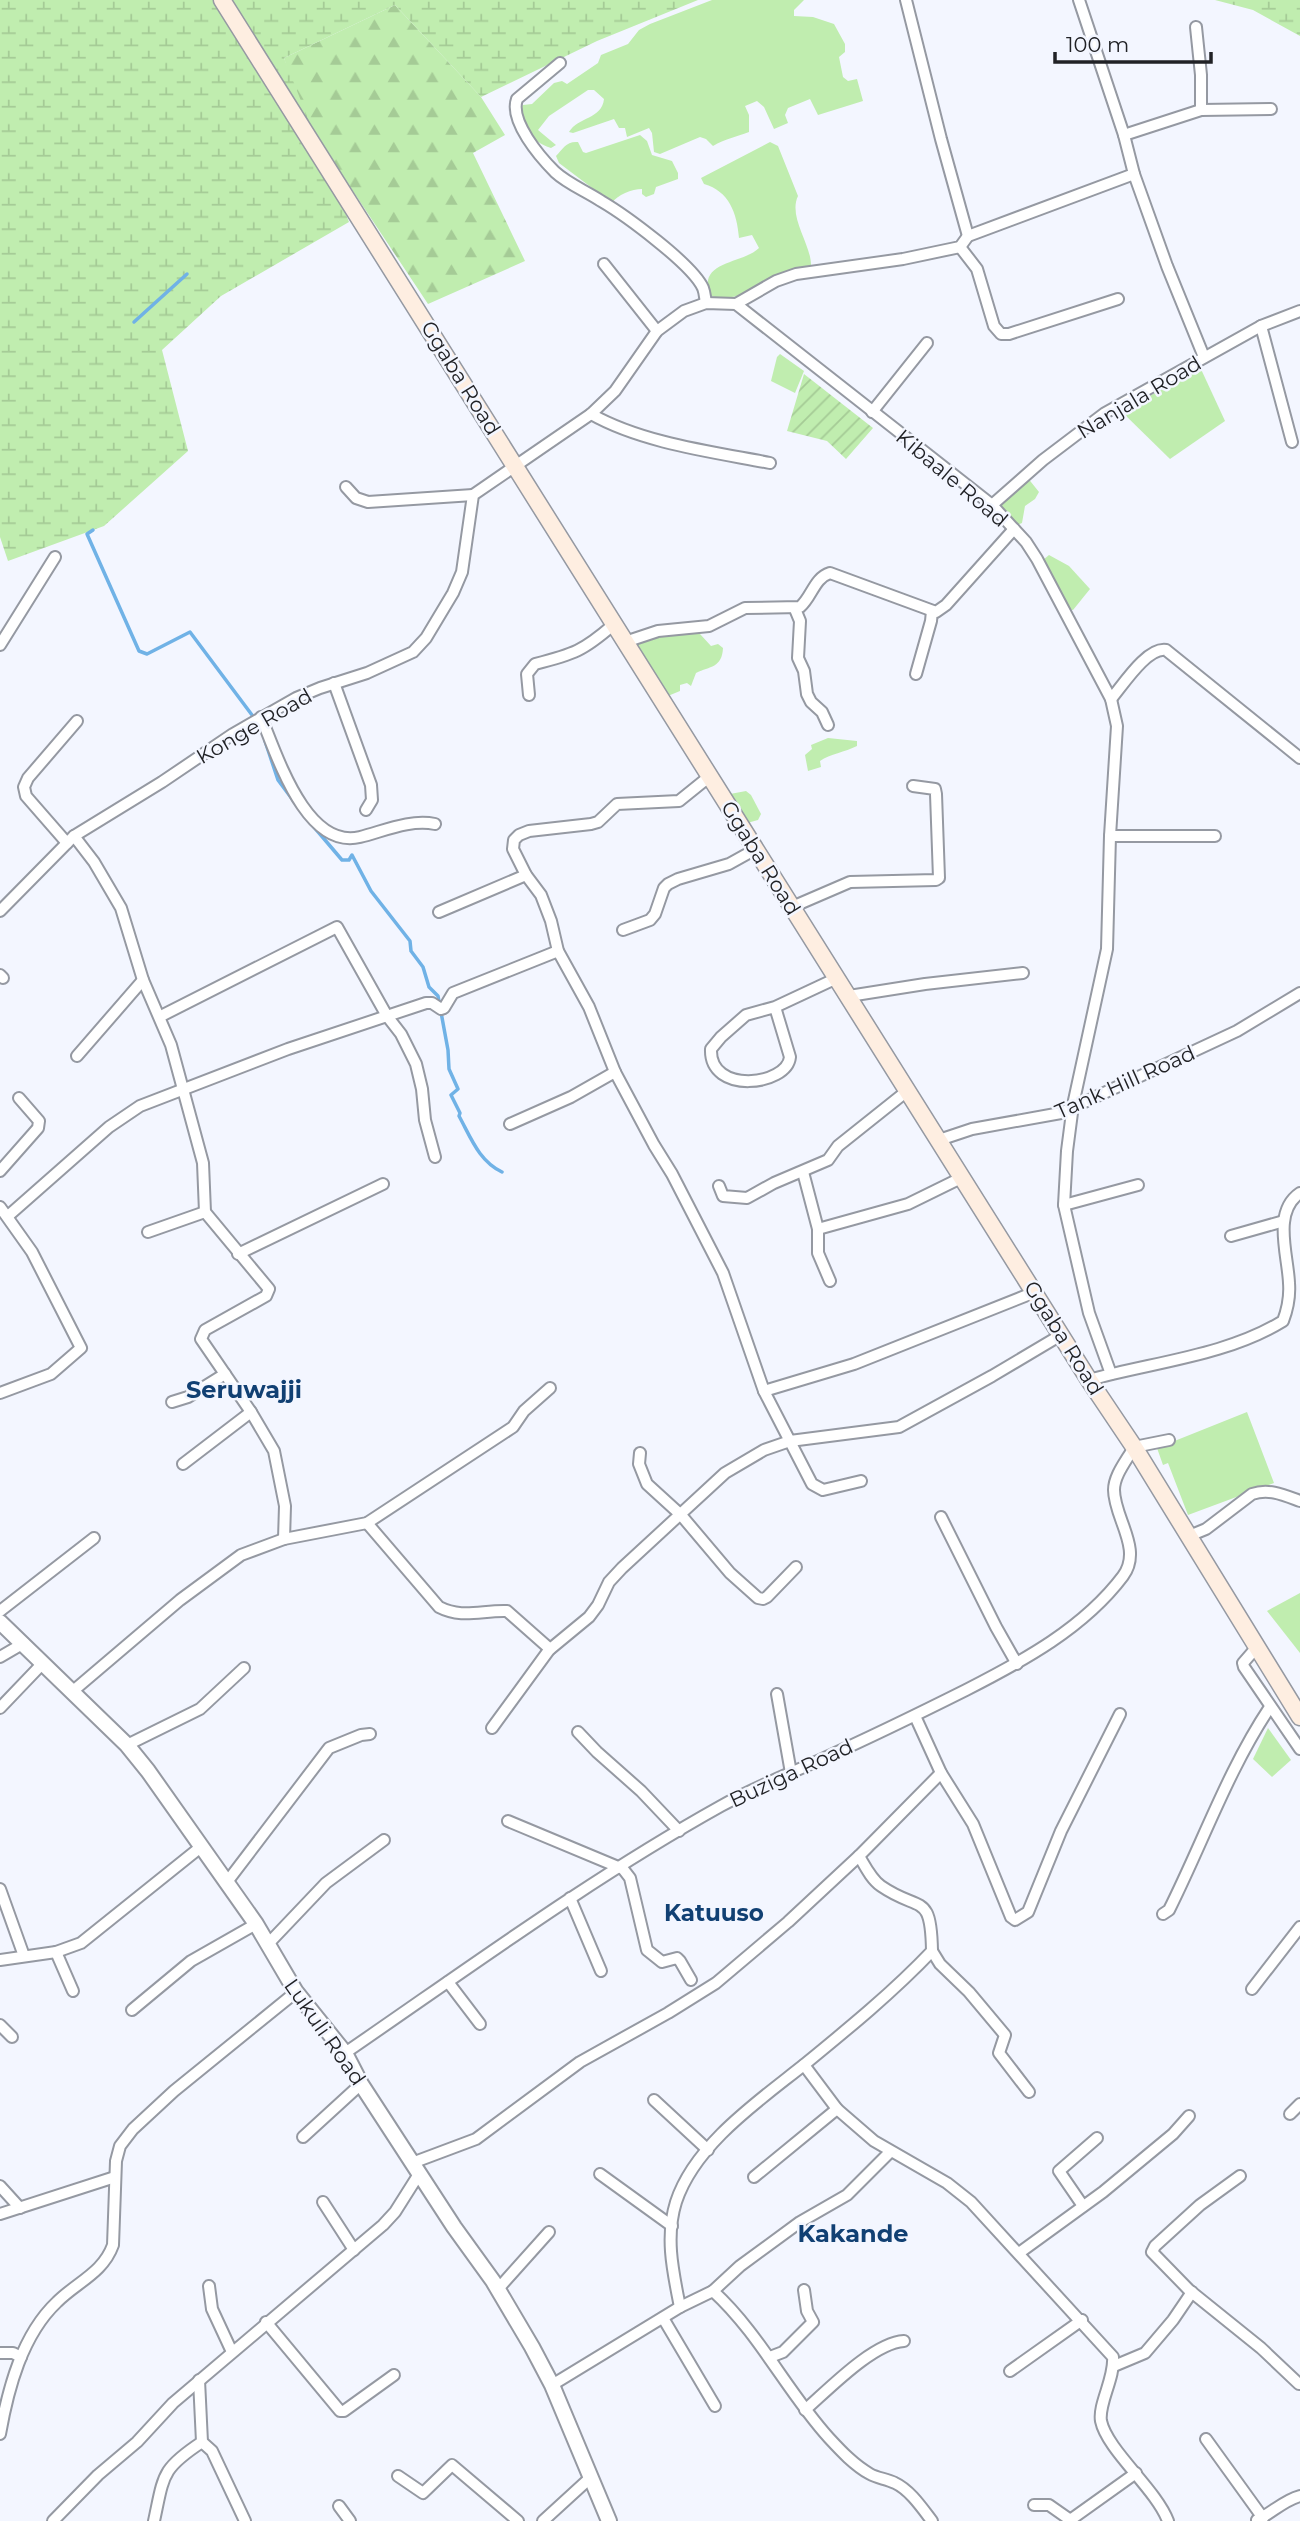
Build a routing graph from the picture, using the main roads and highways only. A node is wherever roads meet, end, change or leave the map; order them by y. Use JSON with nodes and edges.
{"nodes":[{"id":1,"x":222,"y":0,"type":"edge"},
{"id":2,"x":1300,"y":1717,"type":"edge"}],
"edges":[{"from":1,"to":2,"type":"main road","name":"Ggaba Road"}]}
